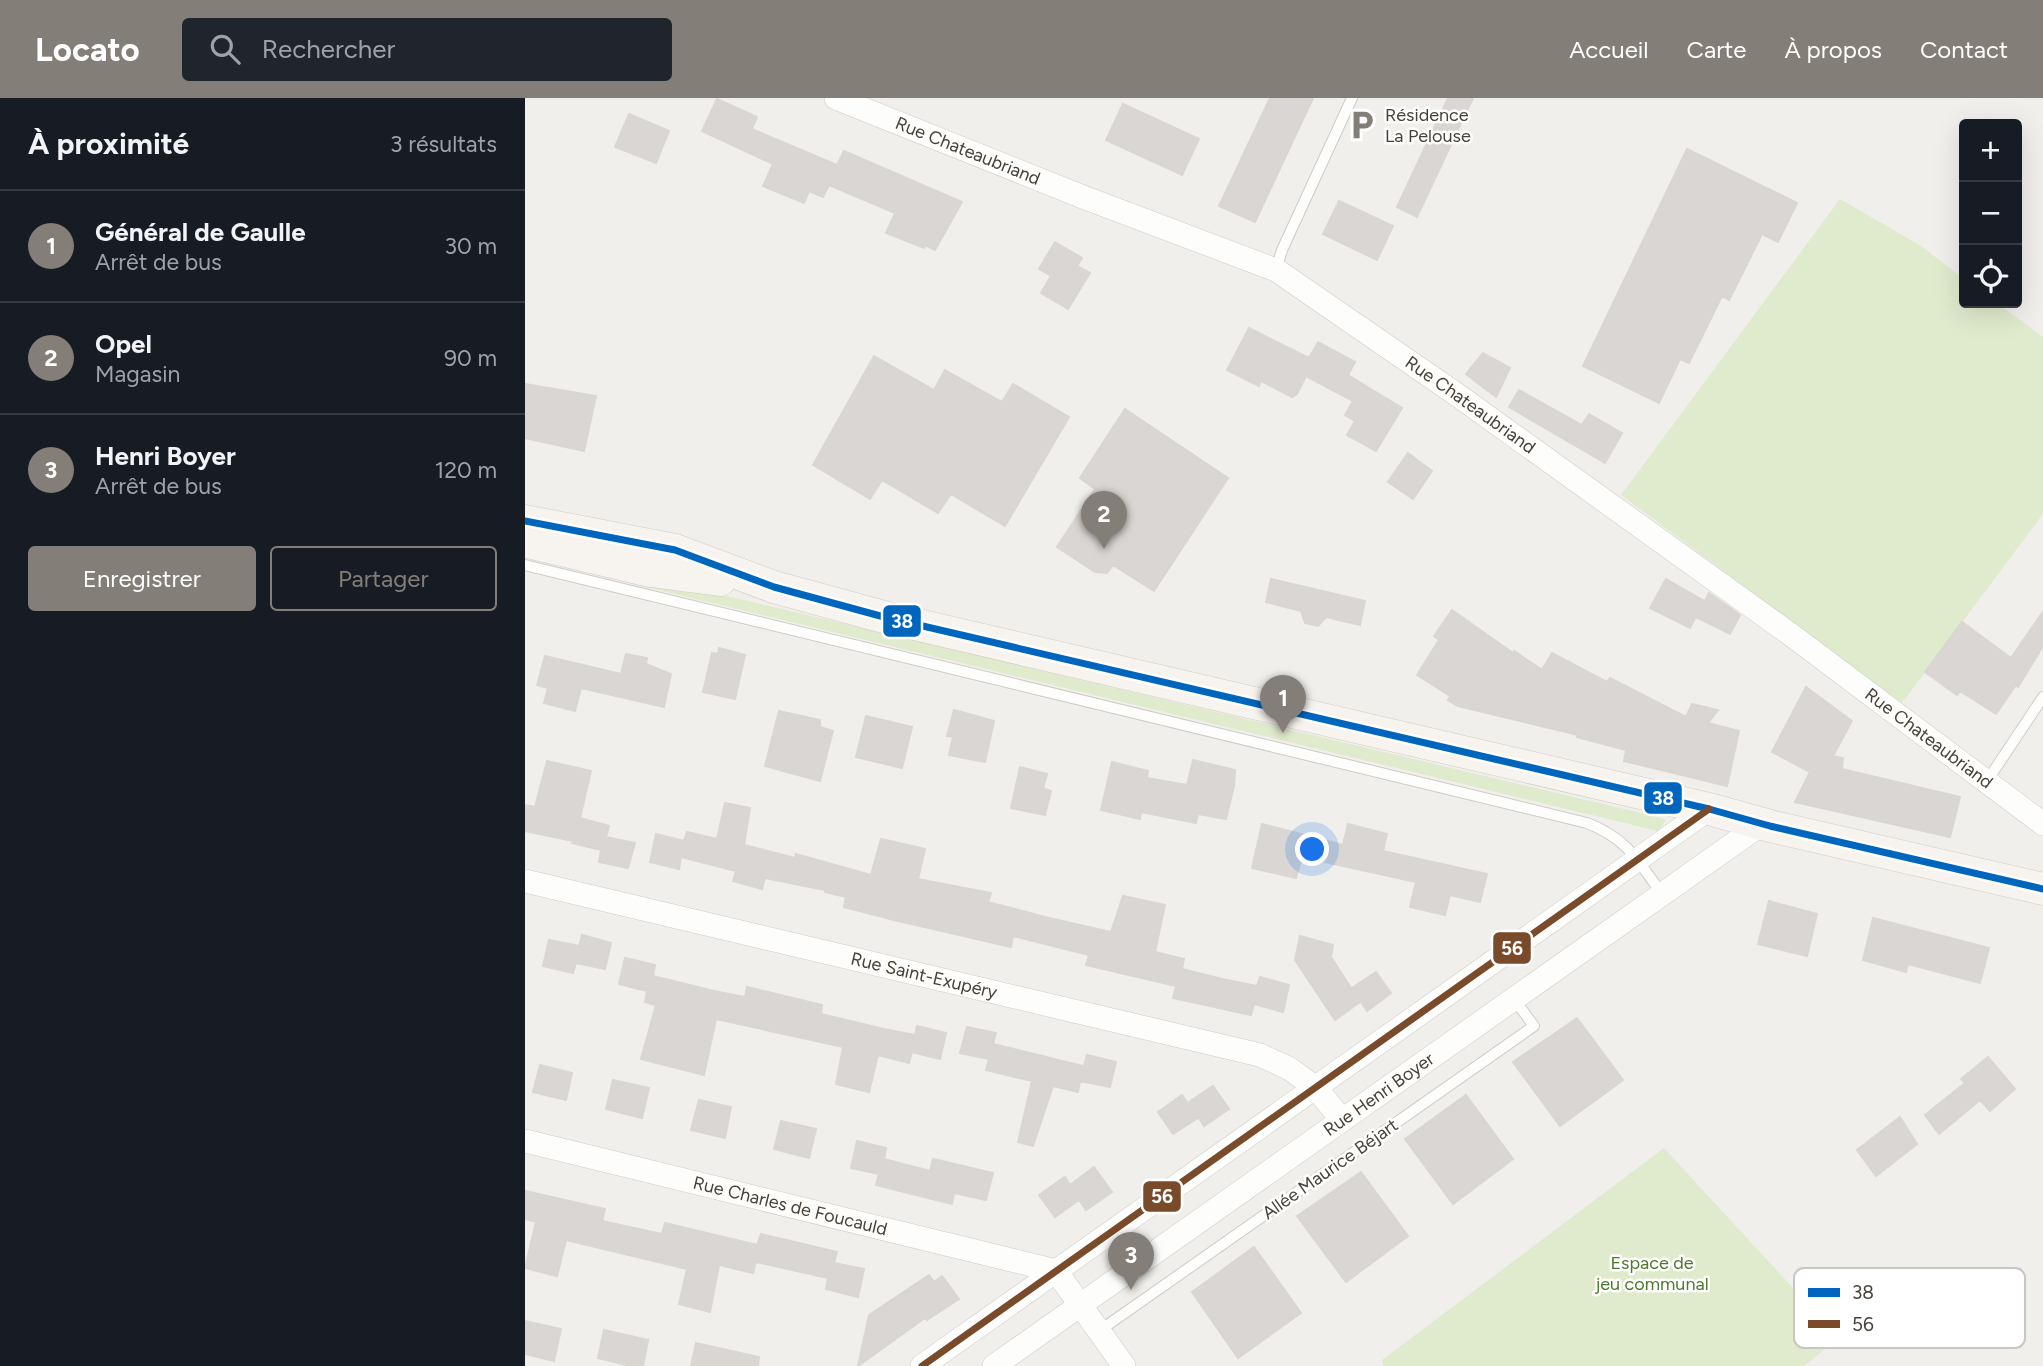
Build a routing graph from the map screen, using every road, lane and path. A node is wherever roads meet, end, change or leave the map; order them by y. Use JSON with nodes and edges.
{"nodes":[{"id":1,"x":836,"y":98,"type":"edge"},
{"id":2,"x":1352,"y":98,"type":"edge"},
{"id":3,"x":1276,"y":270,"type":"junction"},
{"id":4,"x":525,"y":521,"type":"edge"},
{"id":5,"x":525,"y":541,"type":"edge"},
{"id":6,"x":525,"y":565,"type":"edge"},
{"id":7,"x":774,"y":587,"type":"junction"},
{"id":8,"x":2043,"y":697,"type":"edge"},
{"id":9,"x":1987,"y":782,"type":"junction"},
{"id":10,"x":1709,"y":809,"type":"junction"},
{"id":11,"x":2042,"y":822,"type":"edge"},
{"id":12,"x":1763,"y":823,"type":"junction"},
{"id":13,"x":1637,"y":860,"type":"junction"},
{"id":14,"x":525,"y":881,"type":"edge"},
{"id":15,"x":2043,"y":889,"type":"edge"},
{"id":16,"x":1662,"y":894,"type":"junction"},
{"id":17,"x":1514,"y":999,"type":"junction"},
{"id":18,"x":1316,"y":1087,"type":"junction"},
{"id":19,"x":1342,"y":1120,"type":"junction"},
{"id":20,"x":525,"y":1140,"type":"edge"},
{"id":21,"x":1056,"y":1271,"type":"junction"},
{"id":22,"x":1080,"y":1305,"type":"junction"},
{"id":23,"x":1099,"y":1331,"type":"junction"},
{"id":24,"x":1120,"y":1360,"type":"edge"},
{"id":25,"x":922,"y":1366,"type":"edge"},
{"id":26,"x":994,"y":1366,"type":"edge"}],
"edges":[{"from":1,"to":3,"type":"street","name":"Rue Chateaubriand"},
{"from":2,"to":3,"type":"lane"},
{"from":3,"to":9,"type":"street","name":"Rue Chateaubriand"},
{"from":4,"to":7,"type":"main road"},
{"from":5,"to":7,"type":"main road"},
{"from":6,"to":13,"type":"lane"},
{"from":7,"to":10,"type":"main road"},
{"from":8,"to":9,"type":"lane"},
{"from":9,"to":11,"type":"street","name":"Rue Chateaubriand"},
{"from":10,"to":12,"type":"main road"},
{"from":10,"to":13,"type":"street"},
{"from":12,"to":15,"type":"main road"},
{"from":12,"to":16,"type":"street","name":"Rue Henri Boyer"},
{"from":13,"to":16,"type":"lane"},
{"from":13,"to":18,"type":"street"},
{"from":14,"to":18,"type":"street","name":"Rue Saint-Exupéry"},
{"from":16,"to":17,"type":"street","name":"Rue Henri Boyer"},
{"from":17,"to":19,"type":"street","name":"Rue Henri Boyer"},
{"from":17,"to":23,"type":"lane","name":"Allée Maurice Béjart"},
{"from":18,"to":19,"type":"street","name":"Rue Saint-Exupéry"},
{"from":18,"to":21,"type":"street"},
{"from":19,"to":22,"type":"street","name":"Rue Henri Boyer"},
{"from":20,"to":21,"type":"street","name":"Rue Charles de Foucauld"},
{"from":21,"to":22,"type":"street"},
{"from":21,"to":25,"type":"street"},
{"from":22,"to":23,"type":"street"},
{"from":22,"to":26,"type":"street","name":"Rue Henri Boyer"},
{"from":23,"to":24,"type":"street"}]}
